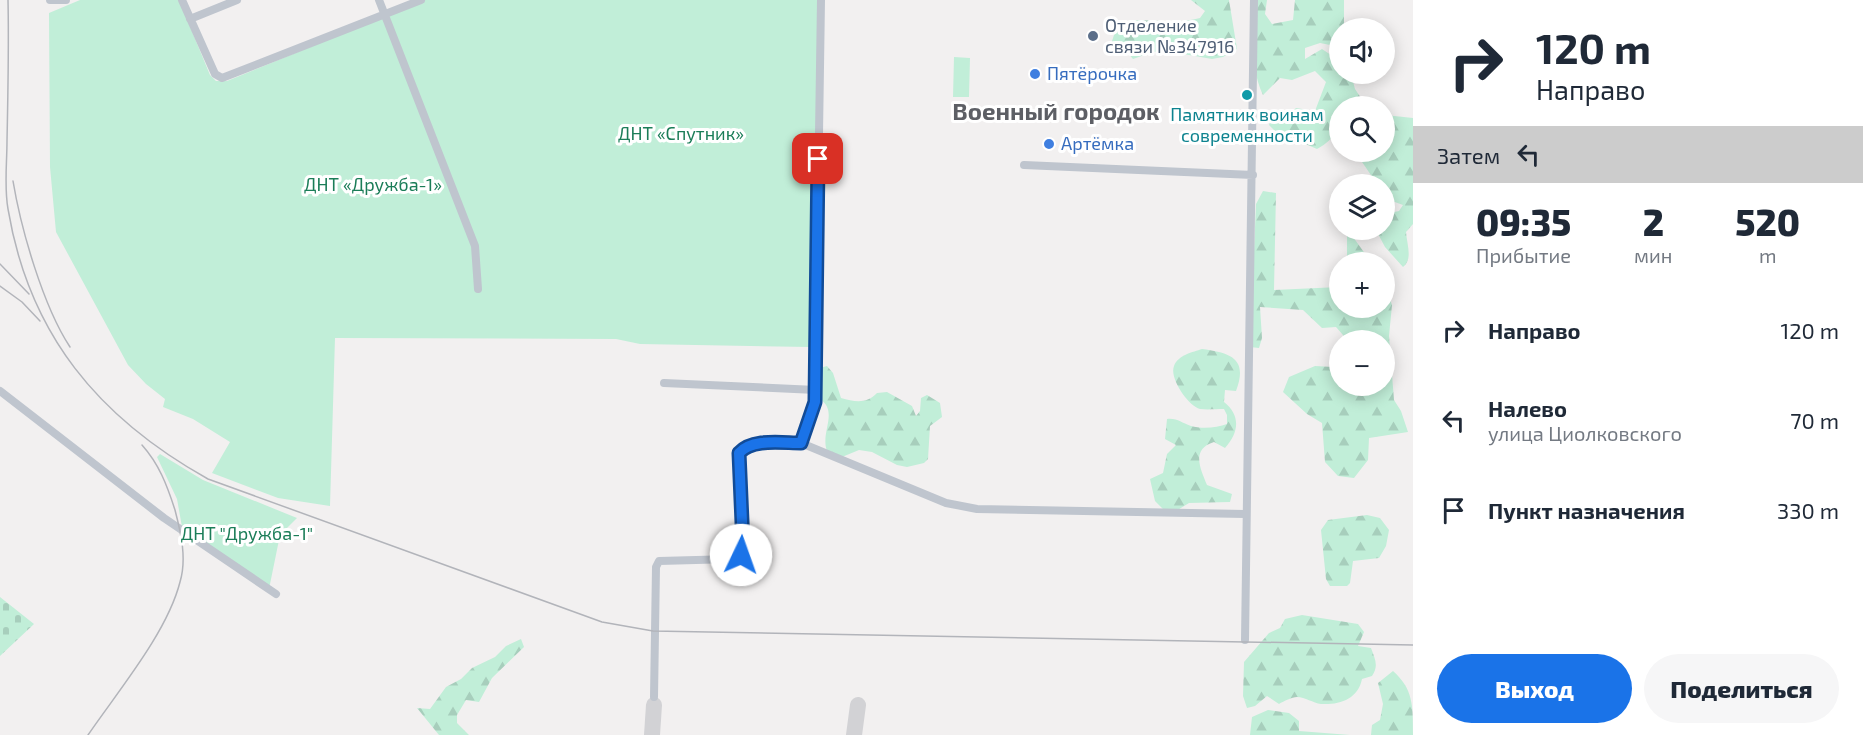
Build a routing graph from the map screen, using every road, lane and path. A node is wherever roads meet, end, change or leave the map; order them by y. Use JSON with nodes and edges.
{"nodes":[{"id":1,"x":50,"y":0,"type":"edge"},
{"id":2,"x":66,"y":0,"type":"edge"},
{"id":3,"x":182,"y":0,"type":"edge"},
{"id":4,"x":237,"y":0,"type":"edge"},
{"id":5,"x":379,"y":0,"type":"edge"},
{"id":6,"x":422,"y":0,"type":"edge"},
{"id":7,"x":821,"y":0,"type":"edge"},
{"id":8,"x":1254,"y":0,"type":"edge"},
{"id":9,"x":384,"y":15,"type":"junction"},
{"id":10,"x":190,"y":19,"type":"junction"},
{"id":11,"x":1024,"y":165,"type":"dead end"},
{"id":12,"x":1253,"y":175,"type":"junction"},
{"id":13,"x":478,"y":289,"type":"dead end"},
{"id":14,"x":664,"y":383,"type":"dead end"},
{"id":15,"x":816,"y":390,"type":"junction"},
{"id":16,"x":0,"y":391,"type":"edge"},
{"id":17,"x":801,"y":443,"type":"junction"},
{"id":18,"x":1245,"y":514,"type":"junction"},
{"id":19,"x":276,"y":594,"type":"dead end"},
{"id":20,"x":1245,"y":640,"type":"dead end"},
{"id":21,"x":654,"y":697,"type":"dead end"}],
"edges":[{"from":1,"to":2,"type":"street"},
{"from":3,"to":10,"type":"street"},
{"from":4,"to":10,"type":"street"},
{"from":5,"to":9,"type":"street"},
{"from":6,"to":9,"type":"street"},
{"from":7,"to":15,"type":"street"},
{"from":8,"to":12,"type":"street"},
{"from":9,"to":10,"type":"street"},
{"from":9,"to":13,"type":"street"},
{"from":11,"to":12,"type":"street"},
{"from":12,"to":18,"type":"street"},
{"from":14,"to":15,"type":"street"},
{"from":15,"to":17,"type":"street"},
{"from":16,"to":19,"type":"street"},
{"from":17,"to":18,"type":"street"},
{"from":17,"to":21,"type":"street"},
{"from":18,"to":20,"type":"street"}]}
